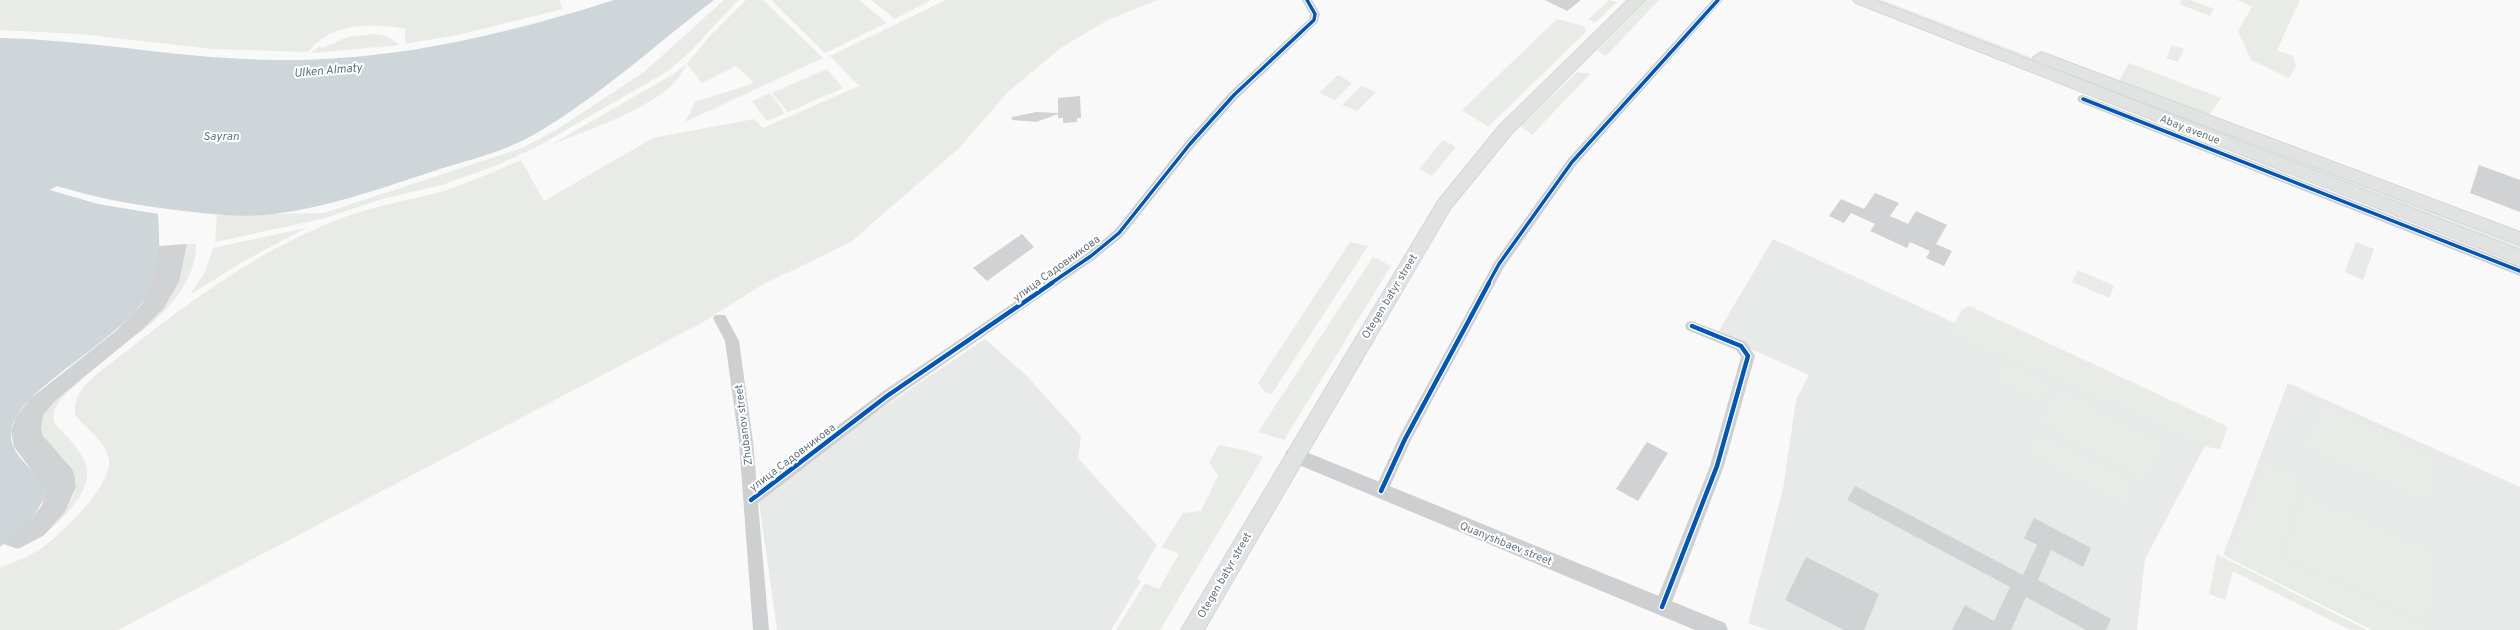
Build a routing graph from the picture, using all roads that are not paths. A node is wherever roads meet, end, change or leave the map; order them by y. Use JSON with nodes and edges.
{"nodes":[{"id":1,"x":1307,"y":0,"type":"edge"},
{"id":2,"x":1637,"y":0,"type":"edge"},
{"id":3,"x":1718,"y":0,"type":"edge"},
{"id":4,"x":1861,"y":0,"type":"edge"},
{"id":5,"x":1892,"y":0,"type":"edge"},
{"id":6,"x":2083,"y":99,"type":"dead end"},
{"id":7,"x":2520,"y":239,"type":"edge"},
{"id":8,"x":2520,"y":257,"type":"edge"},
{"id":9,"x":2520,"y":271,"type":"edge"},
{"id":10,"x":720,"y":318,"type":"dead end"},
{"id":11,"x":1692,"y":326,"type":"dead end"},
{"id":12,"x":1294,"y":455,"type":"junction"},
{"id":13,"x":1381,"y":491,"type":"junction"},
{"id":14,"x":751,"y":500,"type":"junction"},
{"id":15,"x":1662,"y":607,"type":"junction"},
{"id":16,"x":761,"y":630,"type":"edge"},
{"id":17,"x":1192,"y":630,"type":"edge"},
{"id":18,"x":1718,"y":630,"type":"edge"}],
"edges":[{"from":1,"to":14,"type":"street","name":"улица Садовникова"},
{"from":2,"to":12,"type":"main road","name":"Otegen batyr street"},
{"from":3,"to":13,"type":"street"},
{"from":4,"to":8,"type":"main road","name":"Abay avenue"},
{"from":5,"to":7,"type":"main road","name":"Abay avenue"},
{"from":6,"to":9,"type":"street"},
{"from":10,"to":14,"type":"street","name":"Zhubanov street"},
{"from":11,"to":15,"type":"street"},
{"from":12,"to":13,"type":"street","name":"Quanyshbaev street"},
{"from":12,"to":17,"type":"main road","name":"Otegen batyr street"},
{"from":13,"to":15,"type":"street","name":"Quanyshbaev street"},
{"from":14,"to":16,"type":"street","name":"Zhubanov street"},
{"from":15,"to":18,"type":"street","name":"Quanyshbaev street"}]}
